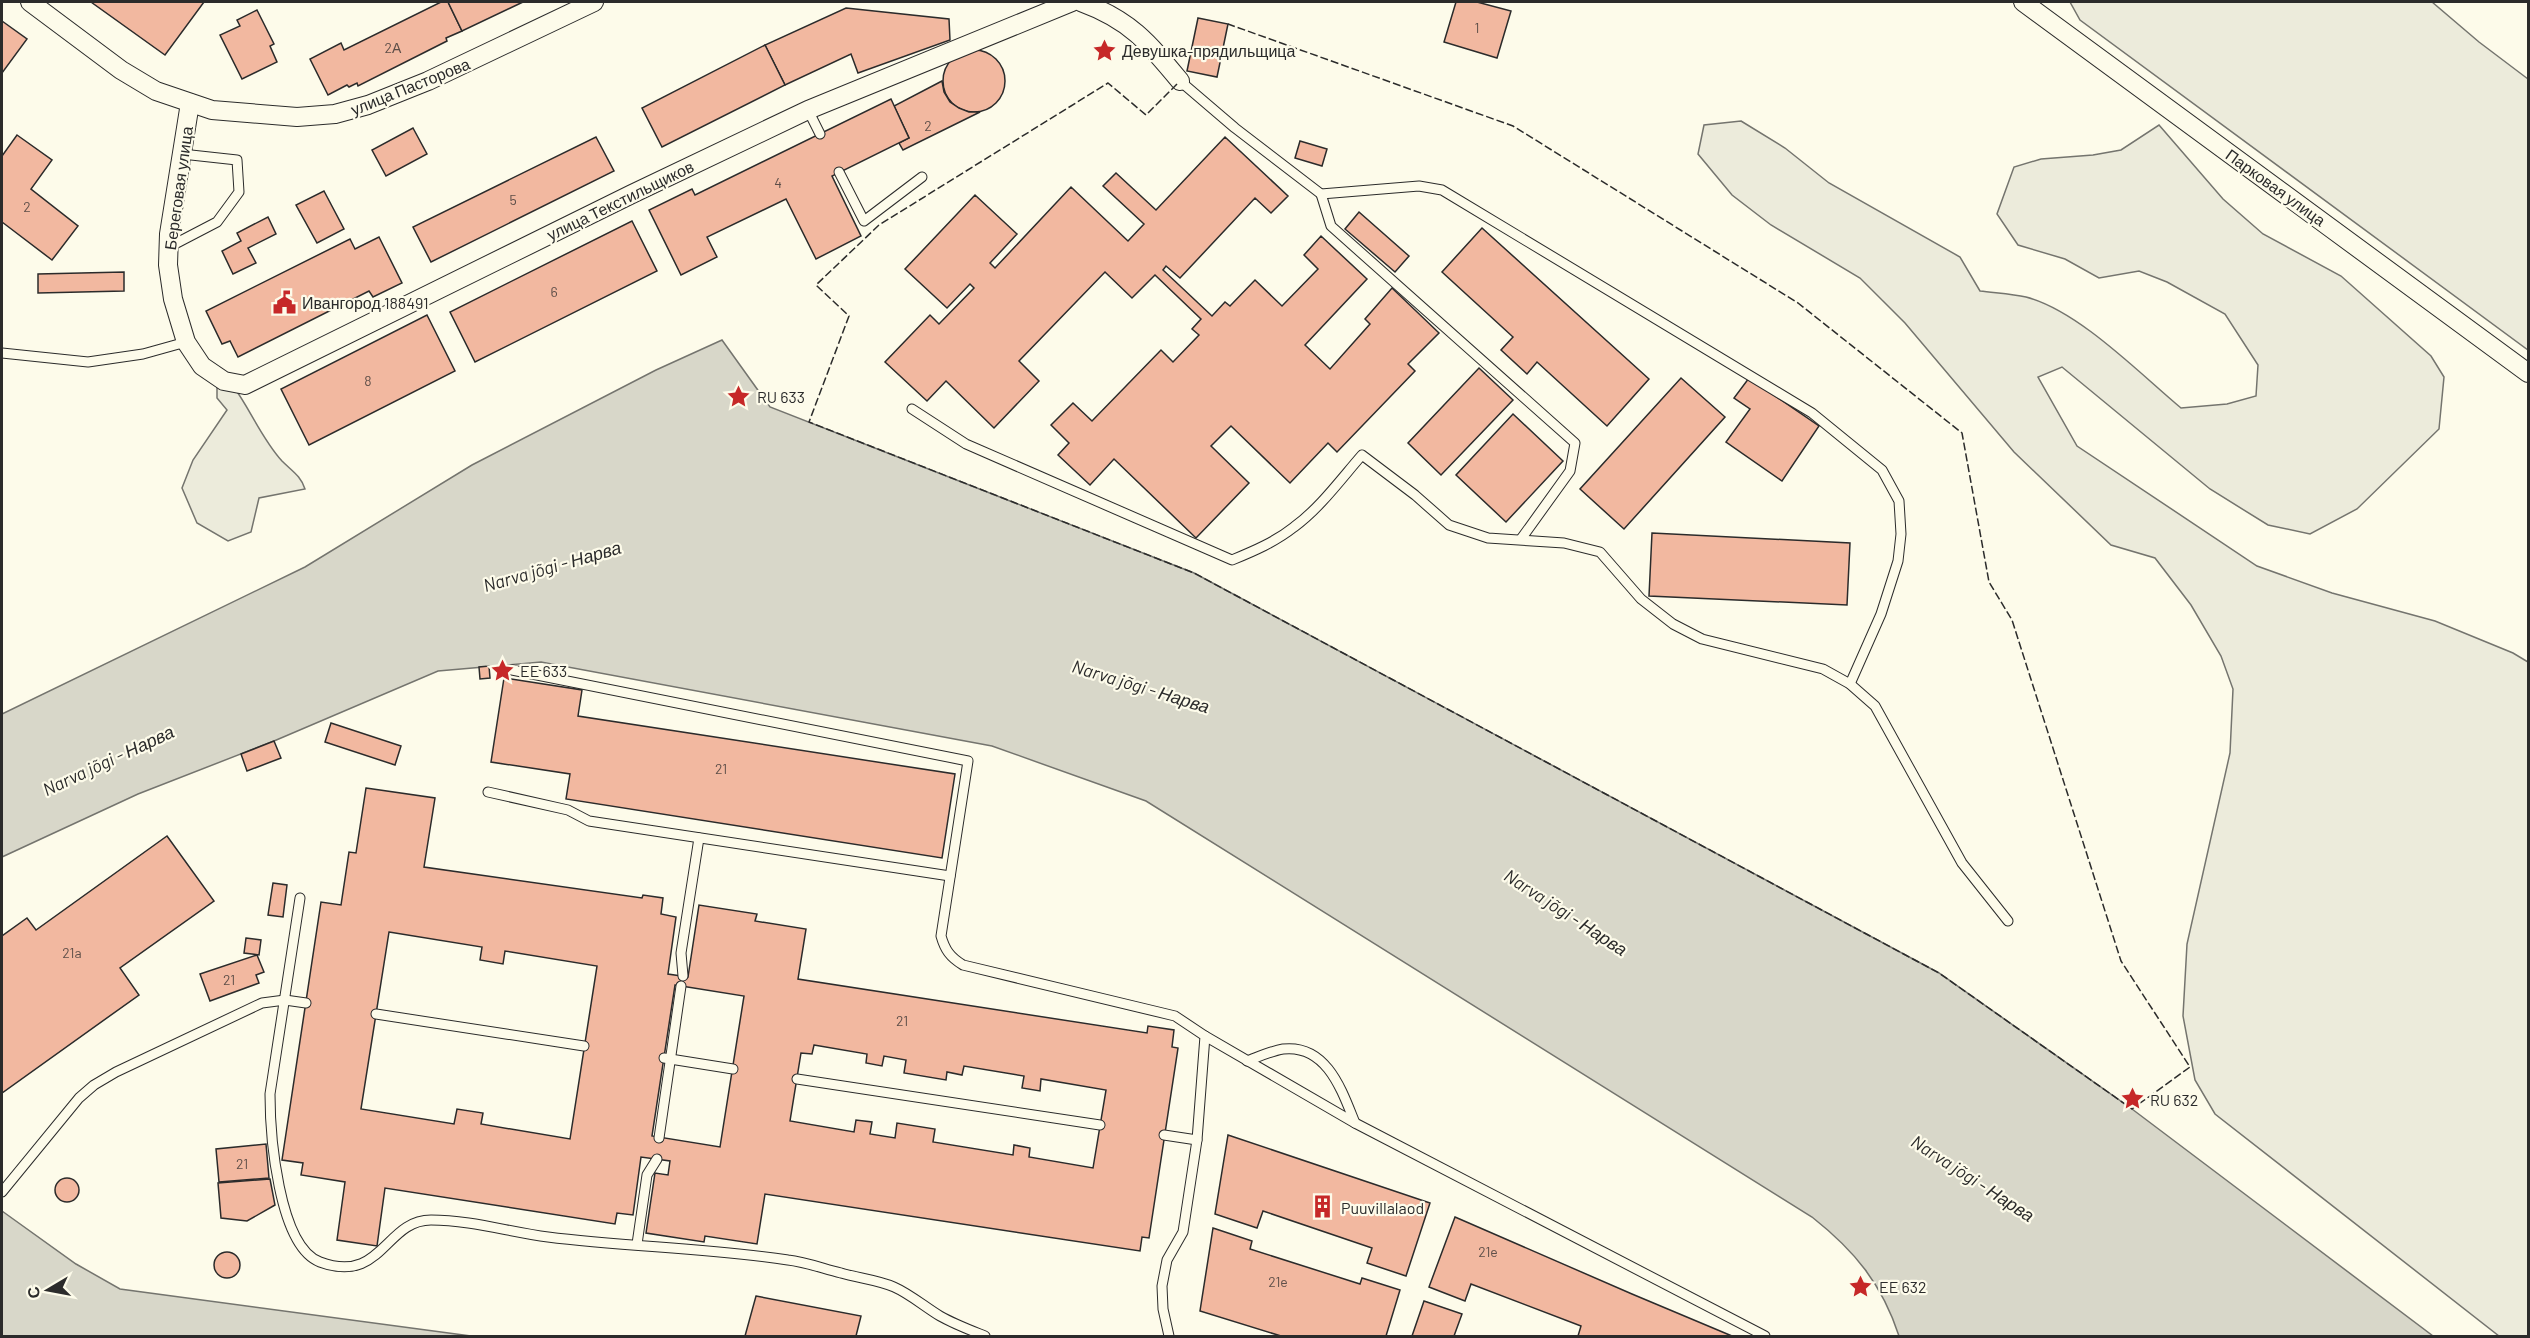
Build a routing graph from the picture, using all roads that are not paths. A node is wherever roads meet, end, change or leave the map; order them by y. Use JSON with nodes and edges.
{"nodes":[{"id":1,"x":30,"y":2,"type":"edge"},
{"id":2,"x":589,"y":2,"type":"edge"},
{"id":3,"x":1072,"y":2,"type":"edge"},
{"id":4,"x":1081,"y":2,"type":"edge"},
{"id":5,"x":2023,"y":2,"type":"edge"},
{"id":6,"x":1180,"y":81,"type":"joint"},
{"id":7,"x":190,"y":104,"type":"junction"},
{"id":8,"x":808,"y":110,"type":"junction"},
{"id":9,"x":820,"y":134,"type":"dead end"},
{"id":10,"x":182,"y":154,"type":"junction"},
{"id":11,"x":839,"y":172,"type":"dead end"},
{"id":12,"x":922,"y":177,"type":"dead end"},
{"id":13,"x":1321,"y":194,"type":"junction"},
{"id":14,"x":169,"y":246,"type":"junction"},
{"id":15,"x":186,"y":342,"type":"junction"},
{"id":16,"x":2,"y":353,"type":"edge"},
{"id":17,"x":2529,"y":373,"type":"edge"},
{"id":18,"x":912,"y":408,"type":"dead end"},
{"id":19,"x":1521,"y":539,"type":"junction"},
{"id":20,"x":512,"y":670,"type":"dead end"},
{"id":21,"x":1850,"y":684,"type":"junction"},
{"id":22,"x":488,"y":792,"type":"dead end"},
{"id":23,"x":699,"y":838,"type":"junction"},
{"id":24,"x":950,"y":876,"type":"junction"},
{"id":25,"x":300,"y":898,"type":"dead end"},
{"id":26,"x":2008,"y":921,"type":"dead end"},
{"id":27,"x":285,"y":1000,"type":"junction"},
{"id":28,"x":306,"y":1003,"type":"dead end"},
{"id":29,"x":376,"y":1014,"type":"dead end"},
{"id":30,"x":1205,"y":1036,"type":"junction"},
{"id":31,"x":584,"y":1046,"type":"dead end"},
{"id":32,"x":667,"y":1059,"type":"junction"},
{"id":33,"x":1247,"y":1061,"type":"junction"},
{"id":34,"x":733,"y":1069,"type":"dead end"},
{"id":35,"x":797,"y":1078,"type":"dead end"},
{"id":36,"x":1355,"y":1123,"type":"junction"},
{"id":37,"x":1100,"y":1125,"type":"dead end"},
{"id":38,"x":1164,"y":1135,"type":"dead end"},
{"id":39,"x":659,"y":1138,"type":"dead end"},
{"id":40,"x":1197,"y":1140,"type":"junction"},
{"id":41,"x":657,"y":1159,"type":"dead end"},
{"id":42,"x":2,"y":1192,"type":"edge"},
{"id":43,"x":637,"y":1244,"type":"junction"},
{"id":44,"x":1170,"y":1335,"type":"edge"},
{"id":45,"x":985,"y":1336,"type":"edge"},
{"id":46,"x":1180,"y":1336,"type":"edge"},
{"id":47,"x":1765,"y":1336,"type":"edge"}],
"edges":[{"from":1,"to":7,"type":"street","name":"улица Пасторова"},
{"from":2,"to":7,"type":"street","name":"улица Пасторова"},
{"from":3,"to":8,"type":"street","name":"улица Текстильщиков"},
{"from":4,"to":6,"type":"street"},
{"from":5,"to":17,"type":"street","name":"Парковая улица"},
{"from":6,"to":13,"type":"lane"},
{"from":7,"to":10,"type":"street","name":"Береговая улица"},
{"from":8,"to":9,"type":"lane"},
{"from":8,"to":15,"type":"street","name":"улица Текстильщиков"},
{"from":10,"to":14,"type":"street","name":"Береговая улица"},
{"from":10,"to":14,"type":"lane"},
{"from":11,"to":12,"type":"lane"},
{"from":13,"to":19,"type":"lane"},
{"from":13,"to":21,"type":"lane"},
{"from":14,"to":15,"type":"street","name":"Береговая улица"},
{"from":15,"to":16,"type":"lane"},
{"from":18,"to":19,"type":"lane"},
{"from":19,"to":21,"type":"lane"},
{"from":20,"to":24,"type":"lane"},
{"from":21,"to":26,"type":"lane"},
{"from":22,"to":23,"type":"lane"},
{"from":23,"to":24,"type":"lane"},
{"from":23,"to":32,"type":"lane"},
{"from":24,"to":30,"type":"lane"},
{"from":25,"to":27,"type":"lane"},
{"from":27,"to":28,"type":"lane"},
{"from":27,"to":42,"type":"lane"},
{"from":27,"to":43,"type":"lane"},
{"from":29,"to":31,"type":"lane"},
{"from":30,"to":33,"type":"lane"},
{"from":30,"to":40,"type":"lane"},
{"from":32,"to":34,"type":"lane"},
{"from":32,"to":39,"type":"lane"},
{"from":33,"to":36,"type":"lane"},
{"from":33,"to":36,"type":"lane"},
{"from":35,"to":37,"type":"lane"},
{"from":36,"to":47,"type":"lane"},
{"from":38,"to":40,"type":"lane"},
{"from":40,"to":44,"type":"lane"},
{"from":41,"to":43,"type":"lane"},
{"from":43,"to":45,"type":"lane"},
{"from":44,"to":46,"type":"lane"}]}
